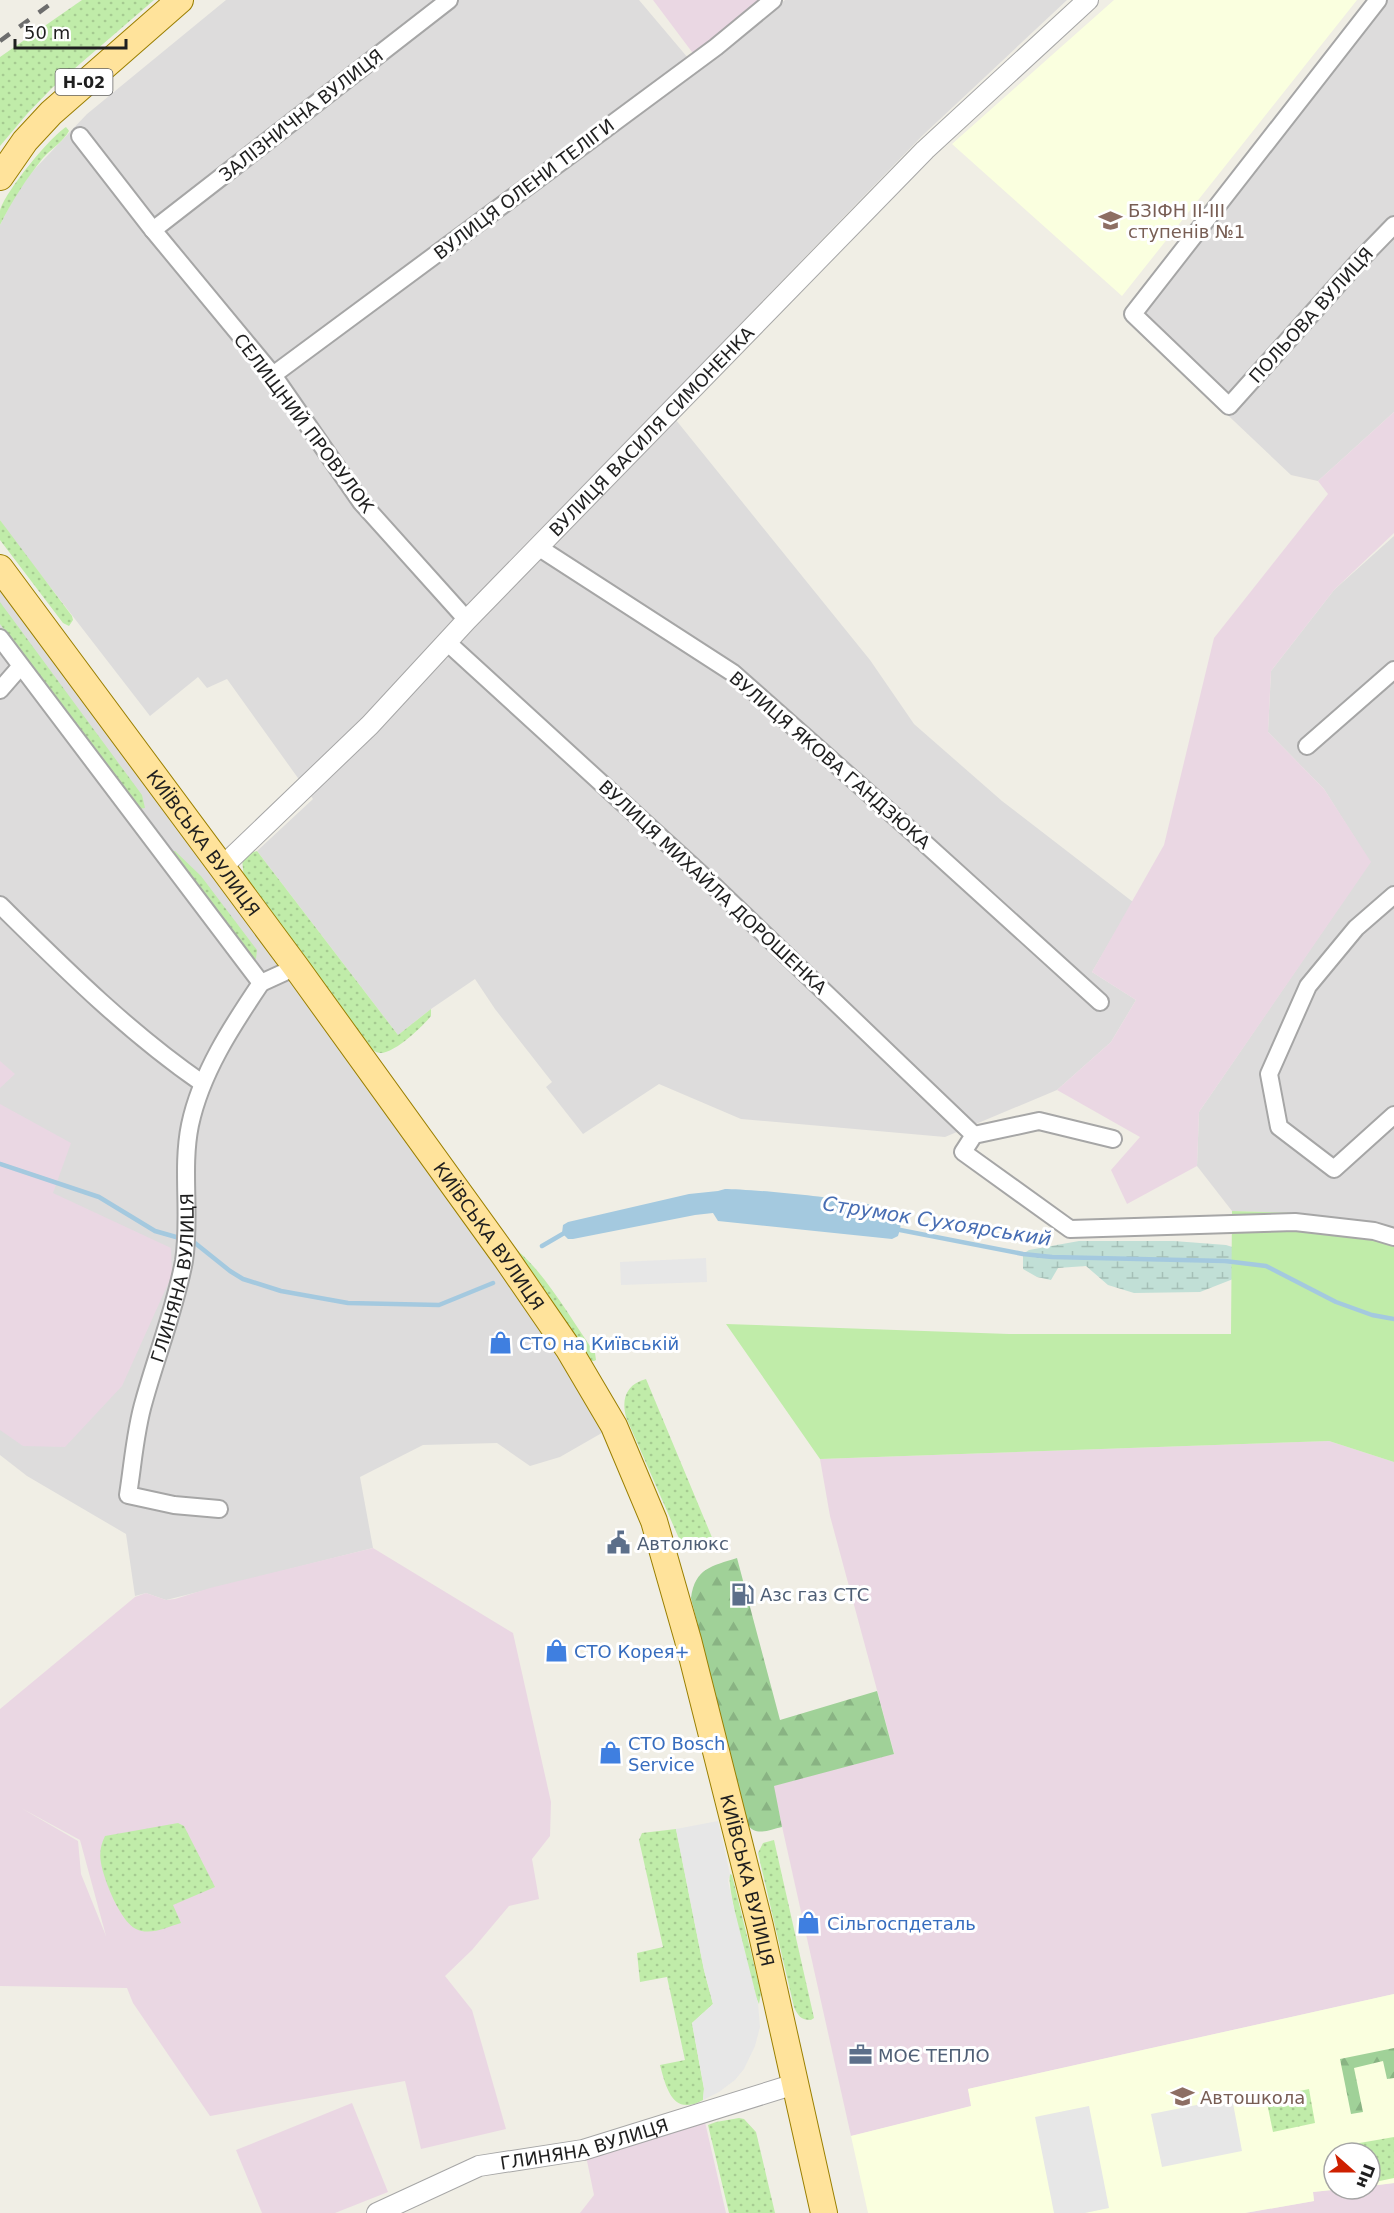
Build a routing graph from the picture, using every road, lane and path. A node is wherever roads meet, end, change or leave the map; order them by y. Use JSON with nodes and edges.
{"nodes":[{"id":1,"x":180,"y":0,"type":"edge"},
{"id":2,"x":449,"y":0,"type":"edge"},
{"id":3,"x":773,"y":0,"type":"edge"},
{"id":4,"x":1088,"y":0,"type":"edge"},
{"id":5,"x":1378,"y":0,"type":"edge"},
{"id":6,"x":80,"y":136,"type":"dead end"},
{"id":7,"x":0,"y":177,"type":"edge"},
{"id":8,"x":1394,"y":225,"type":"edge"},
{"id":9,"x":153,"y":230,"type":"junction"},
{"id":10,"x":273,"y":375,"type":"junction"},
{"id":11,"x":538,"y":547,"type":"junction"},
{"id":12,"x":0,"y":568,"type":"edge"},
{"id":13,"x":467,"y":620,"type":"junction"},
{"id":14,"x":0,"y":638,"type":"edge"},
{"id":15,"x":448,"y":643,"type":"junction"},
{"id":16,"x":20,"y":667,"type":"junction"},
{"id":17,"x":1394,"y":670,"type":"edge"},
{"id":18,"x":0,"y":690,"type":"edge"},
{"id":19,"x":1307,"y":746,"type":"dead end"},
{"id":20,"x":222,"y":867,"type":"junction"},
{"id":21,"x":1394,"y":895,"type":"edge"},
{"id":22,"x":0,"y":905,"type":"edge"},
{"id":23,"x":296,"y":966,"type":"junction"},
{"id":24,"x":261,"y":983,"type":"junction"},
{"id":25,"x":1100,"y":1002,"type":"dead end"},
{"id":26,"x":202,"y":1083,"type":"junction"},
{"id":27,"x":1394,"y":1115,"type":"edge"},
{"id":28,"x":974,"y":1135,"type":"junction"},
{"id":29,"x":1113,"y":1139,"type":"dead end"},
{"id":30,"x":1394,"y":1237,"type":"edge"},
{"id":31,"x":219,"y":1509,"type":"dead end"},
{"id":32,"x":795,"y":2084,"type":"junction"},
{"id":33,"x":378,"y":2213,"type":"edge"},
{"id":34,"x":824,"y":2213,"type":"edge"}],
"edges":[{"from":1,"to":7,"type":"main road","number":"Н-02"},
{"from":2,"to":9,"type":"street","name":"ЗАЛІЗНИЧНА ВУЛИЦЯ"},
{"from":3,"to":10,"type":"street","name":"ВУЛИЦЯ ОЛЕНИ ТЕЛІГИ"},
{"from":4,"to":11,"type":"street","name":"ВУЛИЦЯ ВАСИЛЯ СИМОНЕНКА"},
{"from":5,"to":8,"type":"street","name":"ПОЛЬОВА ВУЛИЦЯ"},
{"from":6,"to":9,"type":"street","name":"СЕЛИЩНИЙ ПРОВУЛОК"},
{"from":9,"to":10,"type":"street","name":"СЕЛИЩНИЙ ПРОВУЛОК"},
{"from":10,"to":13,"type":"street","name":"СЕЛИЩНИЙ ПРОВУЛОК"},
{"from":11,"to":13,"type":"street","name":"ВУЛИЦЯ ВАСИЛЯ СИМОНЕНКА"},
{"from":11,"to":25,"type":"street","name":"ВУЛИЦЯ ЯКОВА ГАНДЗЮКА"},
{"from":12,"to":20,"type":"main road","name":"КИЇВСЬКА ВУЛИЦЯ"},
{"from":13,"to":15,"type":"street","name":"ВУЛИЦЯ ВАСИЛЯ СИМОНЕНКА"},
{"from":14,"to":16,"type":"street"},
{"from":15,"to":20,"type":"street","name":"ВУЛИЦЯ ВАСИЛЯ СИМОНЕНКА"},
{"from":15,"to":28,"type":"street","name":"ВУЛИЦЯ МИХАЙЛА ДОРОШЕНКА"},
{"from":16,"to":18,"type":"street"},
{"from":16,"to":24,"type":"street"},
{"from":17,"to":19,"type":"street"},
{"from":20,"to":23,"type":"main road","name":"КИЇВСЬКА ВУЛИЦЯ"},
{"from":21,"to":27,"type":"street"},
{"from":22,"to":26,"type":"street"},
{"from":23,"to":24,"type":"street"},
{"from":23,"to":32,"type":"main road","name":"КИЇВСЬКА ВУЛИЦЯ"},
{"from":24,"to":26,"type":"street","name":"ГЛИНЯНА ВУЛИЦЯ"},
{"from":26,"to":31,"type":"street","name":"ГЛИНЯНА ВУЛИЦЯ"},
{"from":28,"to":29,"type":"street"},
{"from":28,"to":30,"type":"street"},
{"from":32,"to":33,"type":"street","name":"ГЛИНЯНА ВУЛИЦЯ"},
{"from":32,"to":34,"type":"main road","name":"КИЇВСЬКА ВУЛИЦЯ"}]}
